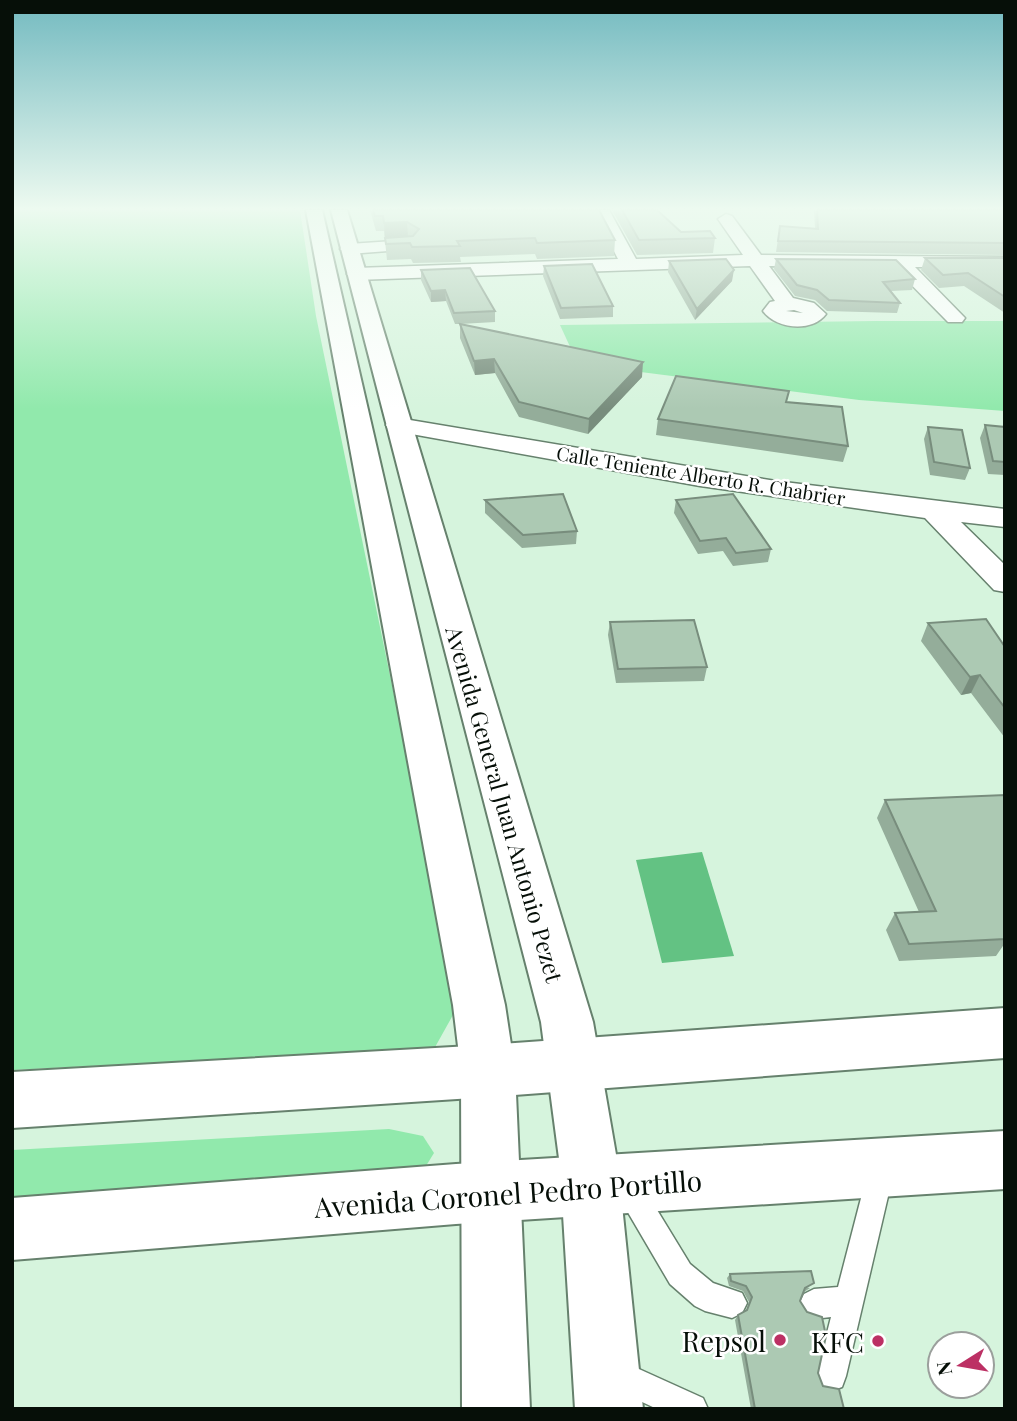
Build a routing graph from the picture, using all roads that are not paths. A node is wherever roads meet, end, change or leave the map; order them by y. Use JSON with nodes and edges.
{"nodes":[{"id":1,"x":328,"y":276,"type":"edge"},
{"id":2,"x":357,"y":276,"type":"edge"},
{"id":3,"x":768,"y":276,"type":"edge"},
{"id":4,"x":914,"y":276,"type":"edge"},
{"id":5,"x":787,"y":304,"type":"dead end"},
{"id":6,"x":955,"y":318,"type":"dead end"},
{"id":7,"x":398,"y":425,"type":"junction"},
{"id":8,"x":934,"y":511,"type":"junction"},
{"id":9,"x":1005,"y":518,"type":"edge"},
{"id":10,"x":1005,"y":583,"type":"edge"},
{"id":11,"x":1005,"y":1033,"type":"edge"},
{"id":12,"x":576,"y":1063,"type":"junction"},
{"id":13,"x":488,"y":1071,"type":"junction"},
{"id":14,"x":12,"y":1100,"type":"edge"},
{"id":15,"x":1005,"y":1160,"type":"edge"},
{"id":16,"x":882,"y":1169,"type":"junction"},
{"id":17,"x":608,"y":1186,"type":"junction"},
{"id":18,"x":491,"y":1193,"type":"junction"},
{"id":19,"x":12,"y":1229,"type":"edge"},
{"id":20,"x":848,"y":1300,"type":"junction"},
{"id":21,"x":732,"y":1303,"type":"dead end"},
{"id":22,"x":814,"y":1304,"type":"dead end"},
{"id":23,"x":831,"y":1376,"type":"dead end"},
{"id":24,"x":607,"y":1389,"type":"edge"},
{"id":25,"x":496,"y":1409,"type":"edge"},
{"id":26,"x":692,"y":1409,"type":"edge"}],
"edges":[{"from":1,"to":13,"type":"street"},
{"from":2,"to":7,"type":"street","name":"Avenida General Juan Antonio Pezet"},
{"from":3,"to":5,"type":"street"},
{"from":4,"to":6,"type":"street"},
{"from":7,"to":8,"type":"street","name":"Calle Teniente Alberto R. Chabrier"},
{"from":7,"to":12,"type":"street","name":"Avenida General Juan Antonio Pezet"},
{"from":8,"to":9,"type":"street","name":"Calle Teniente Alberto R. Chabrier"},
{"from":8,"to":10,"type":"street"},
{"from":11,"to":12,"type":"street"},
{"from":12,"to":13,"type":"street"},
{"from":12,"to":17,"type":"street","name":"Avenida General Juan Antonio Pezet"},
{"from":13,"to":14,"type":"street"},
{"from":13,"to":18,"type":"street"},
{"from":15,"to":16,"type":"street","name":"Avenida Coronel Pedro Portillo"},
{"from":16,"to":17,"type":"street","name":"Avenida Coronel Pedro Portillo"},
{"from":16,"to":20,"type":"lane"},
{"from":17,"to":18,"type":"street","name":"Avenida Coronel Pedro Portillo"},
{"from":17,"to":21,"type":"lane"},
{"from":17,"to":24,"type":"street","name":"Avenida General Juan Antonio Pezet"},
{"from":18,"to":19,"type":"street","name":"Avenida Coronel Pedro Portillo"},
{"from":18,"to":25,"type":"street"},
{"from":20,"to":22,"type":"lane"},
{"from":20,"to":23,"type":"lane"},
{"from":24,"to":26,"type":"lane"}]}
